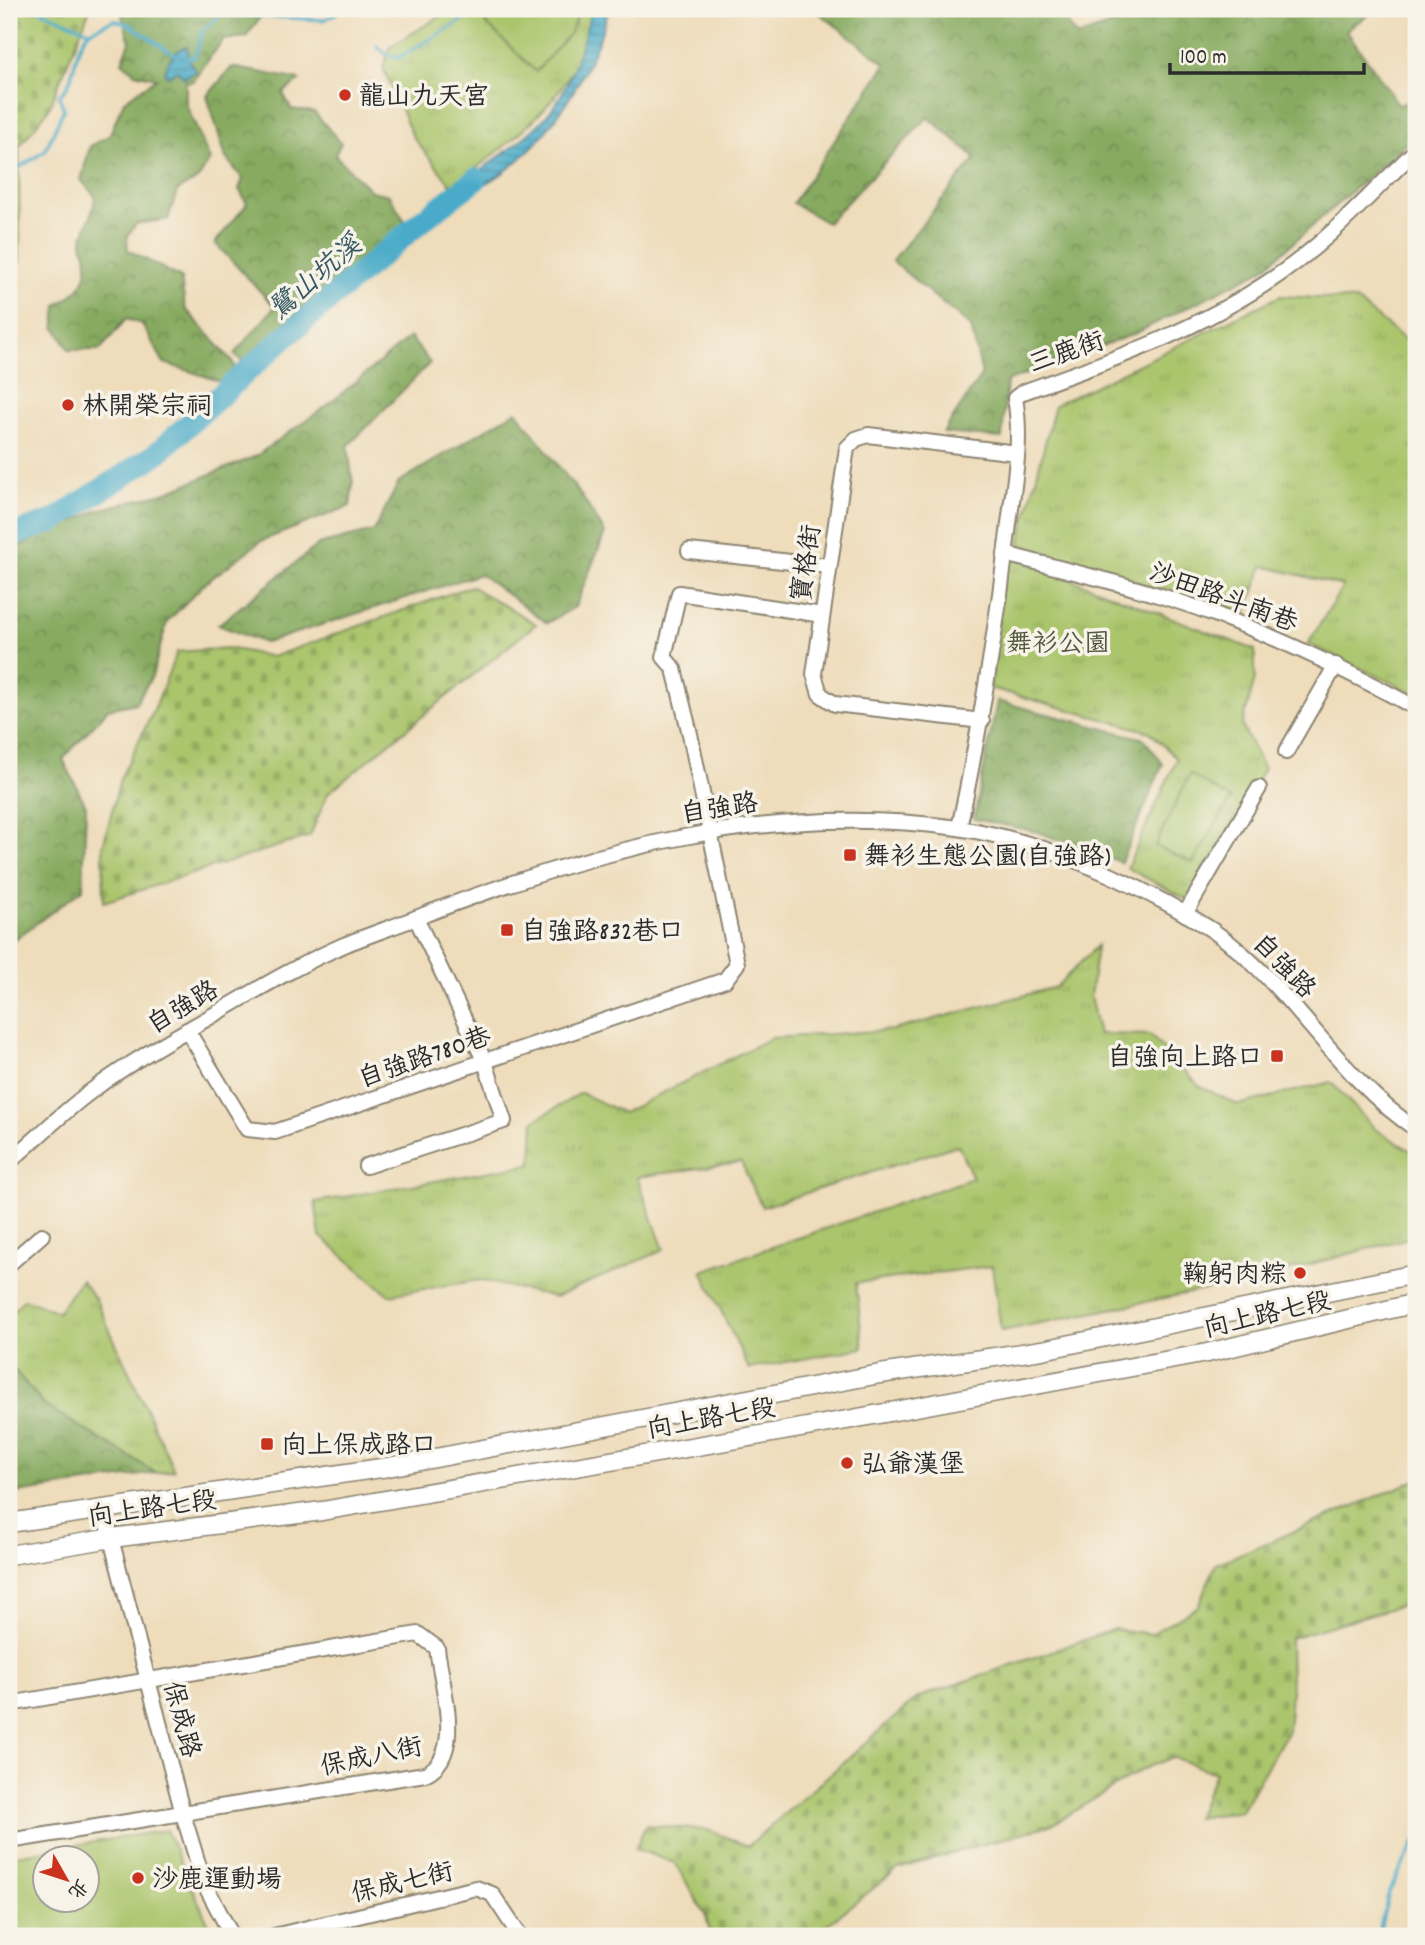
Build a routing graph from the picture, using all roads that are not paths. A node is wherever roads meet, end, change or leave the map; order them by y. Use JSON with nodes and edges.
{"nodes":[{"id":1,"x":1416,"y":150,"type":"edge"},
{"id":2,"x":1017,"y":453,"type":"junction"},
{"id":3,"x":689,"y":551,"type":"dead end"},
{"id":4,"x":1005,"y":554,"type":"junction"},
{"id":5,"x":829,"y":566,"type":"junction"},
{"id":6,"x":822,"y":615,"type":"junction"},
{"id":7,"x":1336,"y":665,"type":"junction"},
{"id":8,"x":1416,"y":708,"type":"edge"},
{"id":9,"x":982,"y":721,"type":"junction"},
{"id":10,"x":1286,"y":752,"type":"dead end"},
{"id":11,"x":1259,"y":788,"type":"dead end"},
{"id":12,"x":959,"y":828,"type":"junction"},
{"id":13,"x":712,"y":831,"type":"junction"},
{"id":14,"x":1185,"y":914,"type":"junction"},
{"id":15,"x":416,"y":918,"type":"junction"},
{"id":16,"x":187,"y":1030,"type":"junction"},
{"id":17,"x":485,"y":1062,"type":"junction"},
{"id":18,"x":1416,"y":1129,"type":"edge"},
{"id":19,"x":9,"y":1163,"type":"edge"},
{"id":20,"x":366,"y":1167,"type":"dead end"},
{"id":21,"x":42,"y":1235,"type":"dead end"},
{"id":22,"x":9,"y":1264,"type":"edge"},
{"id":23,"x":1416,"y":1274,"type":"edge"},
{"id":24,"x":1416,"y":1303,"type":"edge"},
{"id":25,"x":103,"y":1508,"type":"junction"},
{"id":26,"x":9,"y":1523,"type":"edge"},
{"id":27,"x":112,"y":1538,"type":"junction"},
{"id":28,"x":9,"y":1555,"type":"edge"},
{"id":29,"x":147,"y":1681,"type":"junction"},
{"id":30,"x":9,"y":1704,"type":"edge"},
{"id":31,"x":183,"y":1814,"type":"junction"},
{"id":32,"x":9,"y":1841,"type":"edge"},
{"id":33,"x":232,"y":1936,"type":"edge"},
{"id":34,"x":274,"y":1936,"type":"edge"},
{"id":35,"x":520,"y":1936,"type":"edge"}],
"edges":[{"from":1,"to":2,"type":"street","name":"三鹿街"},
{"from":2,"to":4,"type":"street","name":"三鹿街"},
{"from":2,"to":5,"type":"street","name":"寶格街"},
{"from":3,"to":5,"type":"street"},
{"from":4,"to":7,"type":"street","name":"沙田路斗南巷"},
{"from":4,"to":9,"type":"street","name":"三鹿街"},
{"from":5,"to":6,"type":"street","name":"寶格街"},
{"from":6,"to":9,"type":"street","name":"寶格街"},
{"from":6,"to":13,"type":"street"},
{"from":7,"to":8,"type":"street","name":"沙田路斗南巷"},
{"from":7,"to":10,"type":"street"},
{"from":9,"to":12,"type":"street","name":"三鹿街"},
{"from":11,"to":14,"type":"street"},
{"from":12,"to":13,"type":"street","name":"自強路"},
{"from":12,"to":14,"type":"street","name":"自強路"},
{"from":13,"to":15,"type":"street","name":"自強路"},
{"from":13,"to":17,"type":"street","name":"自強路780巷"},
{"from":14,"to":18,"type":"street","name":"自強路"},
{"from":15,"to":16,"type":"street","name":"自強路"},
{"from":15,"to":17,"type":"street"},
{"from":16,"to":17,"type":"street","name":"自強路780巷"},
{"from":16,"to":19,"type":"street","name":"自強路"},
{"from":17,"to":20,"type":"street"},
{"from":21,"to":22,"type":"street"},
{"from":23,"to":25,"type":"main road","name":"向上路七段"},
{"from":24,"to":27,"type":"main road","name":"向上路七段"},
{"from":25,"to":26,"type":"main road","name":"向上路七段"},
{"from":25,"to":27,"type":"street","name":"保成路"},
{"from":27,"to":28,"type":"main road","name":"向上路七段"},
{"from":27,"to":29,"type":"street","name":"保成路"},
{"from":29,"to":30,"type":"street","name":"保成八街"},
{"from":29,"to":31,"type":"street","name":"保成路"},
{"from":29,"to":31,"type":"street","name":"保成八街"},
{"from":31,"to":32,"type":"street","name":"保成八街"},
{"from":31,"to":33,"type":"street","name":"保成路"},
{"from":34,"to":35,"type":"street","name":"保成七街"}]}
